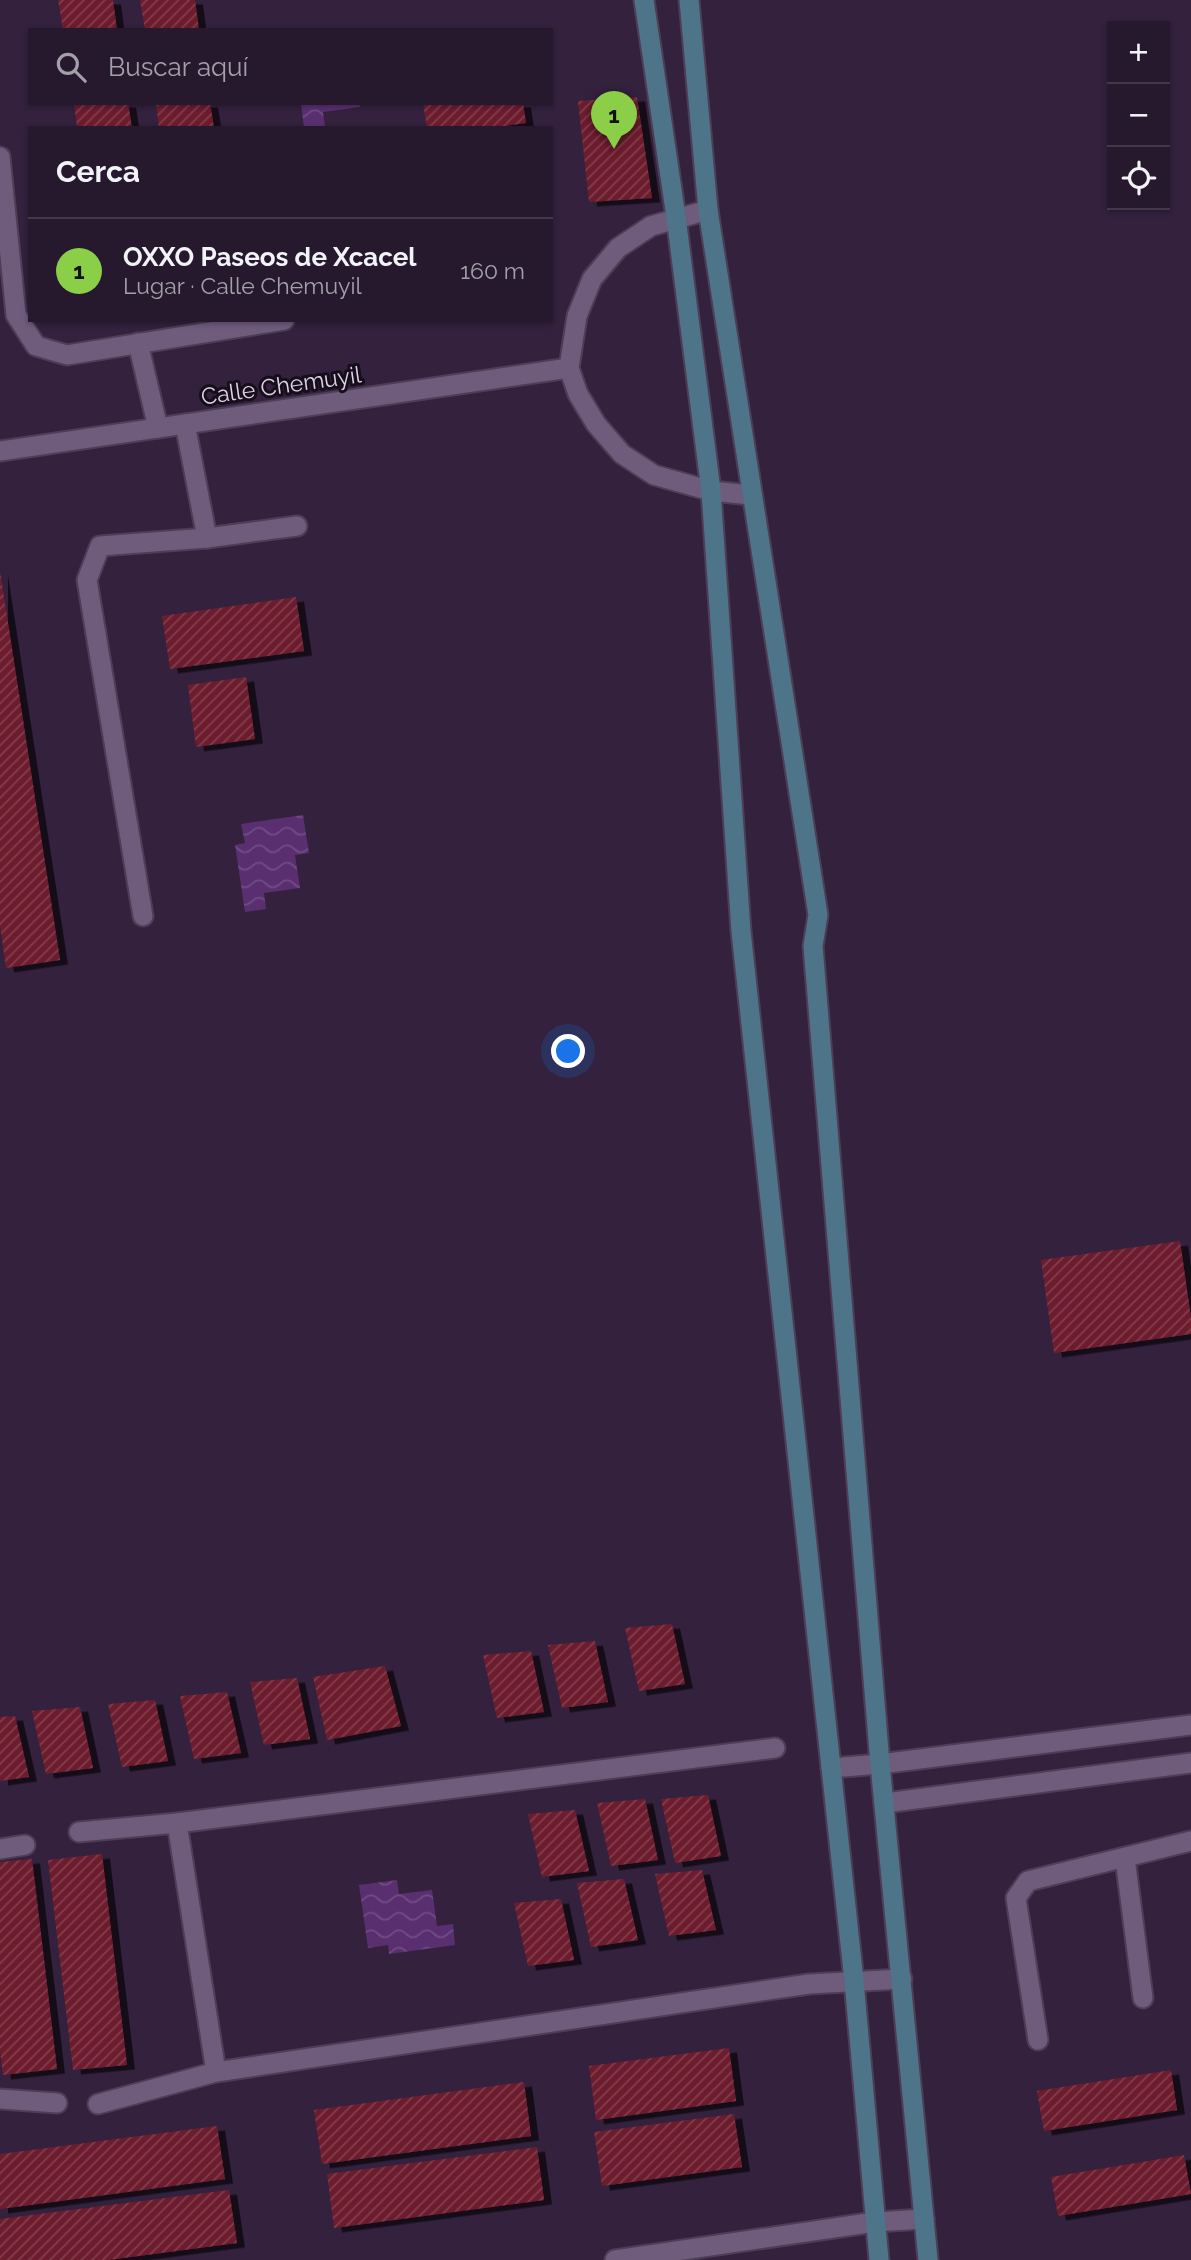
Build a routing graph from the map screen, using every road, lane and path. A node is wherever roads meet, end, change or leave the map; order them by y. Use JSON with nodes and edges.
{"nodes":[{"id":1,"x":644,"y":0,"type":"edge"},
{"id":2,"x":690,"y":0,"type":"edge"},
{"id":3,"x":0,"y":157,"type":"edge"},
{"id":4,"x":708,"y":210,"type":"junction"},
{"id":5,"x":676,"y":217,"type":"junction"},
{"id":6,"x":271,"y":322,"type":"edge"},
{"id":7,"x":138,"y":343,"type":"junction"},
{"id":8,"x":569,"y":368,"type":"junction"},
{"id":9,"x":185,"y":424,"type":"junction"},
{"id":10,"x":158,"y":428,"type":"junction"},
{"id":11,"x":0,"y":451,"type":"edge"},
{"id":12,"x":711,"y":491,"type":"junction"},
{"id":13,"x":751,"y":495,"type":"junction"},
{"id":14,"x":297,"y":526,"type":"dead end"},
{"id":15,"x":207,"y":538,"type":"junction"},
{"id":16,"x":143,"y":916,"type":"dead end"},
{"id":17,"x":1191,"y":1725,"type":"edge"},
{"id":18,"x":775,"y":1748,"type":"dead end"},
{"id":19,"x":1191,"y":1763,"type":"edge"},
{"id":20,"x":880,"y":1764,"type":"junction"},
{"id":21,"x":831,"y":1768,"type":"junction"},
{"id":22,"x":885,"y":1803,"type":"junction"},
{"id":23,"x":177,"y":1824,"type":"junction"},
{"id":24,"x":79,"y":1832,"type":"dead end"},
{"id":25,"x":1191,"y":1842,"type":"edge"},
{"id":26,"x":25,"y":1845,"type":"dead end"},
{"id":27,"x":0,"y":1849,"type":"edge"},
{"id":28,"x":1125,"y":1858,"type":"junction"},
{"id":29,"x":902,"y":1979,"type":"junction"},
{"id":30,"x":854,"y":1981,"type":"junction"},
{"id":31,"x":1143,"y":1998,"type":"dead end"},
{"id":32,"x":1038,"y":2040,"type":"dead end"},
{"id":33,"x":216,"y":2072,"type":"junction"},
{"id":34,"x":0,"y":2099,"type":"edge"},
{"id":35,"x":57,"y":2103,"type":"dead end"},
{"id":36,"x":98,"y":2104,"type":"dead end"},
{"id":37,"x":924,"y":2219,"type":"junction"},
{"id":38,"x":875,"y":2222,"type":"junction"},
{"id":39,"x":615,"y":2260,"type":"edge"},
{"id":40,"x":878,"y":2260,"type":"edge"},
{"id":41,"x":928,"y":2260,"type":"edge"}],
"edges":[{"from":1,"to":5,"type":"main road"},
{"from":2,"to":4,"type":"main road"},
{"from":3,"to":7,"type":"street"},
{"from":4,"to":5,"type":"street"},
{"from":4,"to":13,"type":"main road"},
{"from":5,"to":8,"type":"street"},
{"from":5,"to":12,"type":"main road"},
{"from":6,"to":7,"type":"street"},
{"from":7,"to":10,"type":"street"},
{"from":8,"to":9,"type":"street","name":"Calle Chemuyil"},
{"from":8,"to":12,"type":"street"},
{"from":9,"to":10,"type":"street","name":"Calle Chemuyil"},
{"from":9,"to":15,"type":"street"},
{"from":10,"to":11,"type":"street","name":"Calle Chemuyil"},
{"from":12,"to":13,"type":"street"},
{"from":12,"to":21,"type":"main road"},
{"from":13,"to":20,"type":"main road"},
{"from":14,"to":15,"type":"street"},
{"from":15,"to":16,"type":"street"},
{"from":17,"to":20,"type":"street"},
{"from":18,"to":23,"type":"street"},
{"from":19,"to":22,"type":"street"},
{"from":20,"to":21,"type":"street"},
{"from":20,"to":22,"type":"main road"},
{"from":21,"to":30,"type":"main road"},
{"from":22,"to":29,"type":"main road"},
{"from":23,"to":24,"type":"street"},
{"from":23,"to":33,"type":"street"},
{"from":25,"to":28,"type":"street"},
{"from":26,"to":27,"type":"street"},
{"from":28,"to":31,"type":"street"},
{"from":28,"to":32,"type":"street"},
{"from":29,"to":30,"type":"street"},
{"from":29,"to":37,"type":"main road"},
{"from":30,"to":33,"type":"street"},
{"from":30,"to":38,"type":"main road"},
{"from":33,"to":36,"type":"street"},
{"from":34,"to":35,"type":"street"},
{"from":37,"to":38,"type":"street"},
{"from":37,"to":41,"type":"main road"},
{"from":38,"to":39,"type":"street"},
{"from":38,"to":40,"type":"main road"}]}
